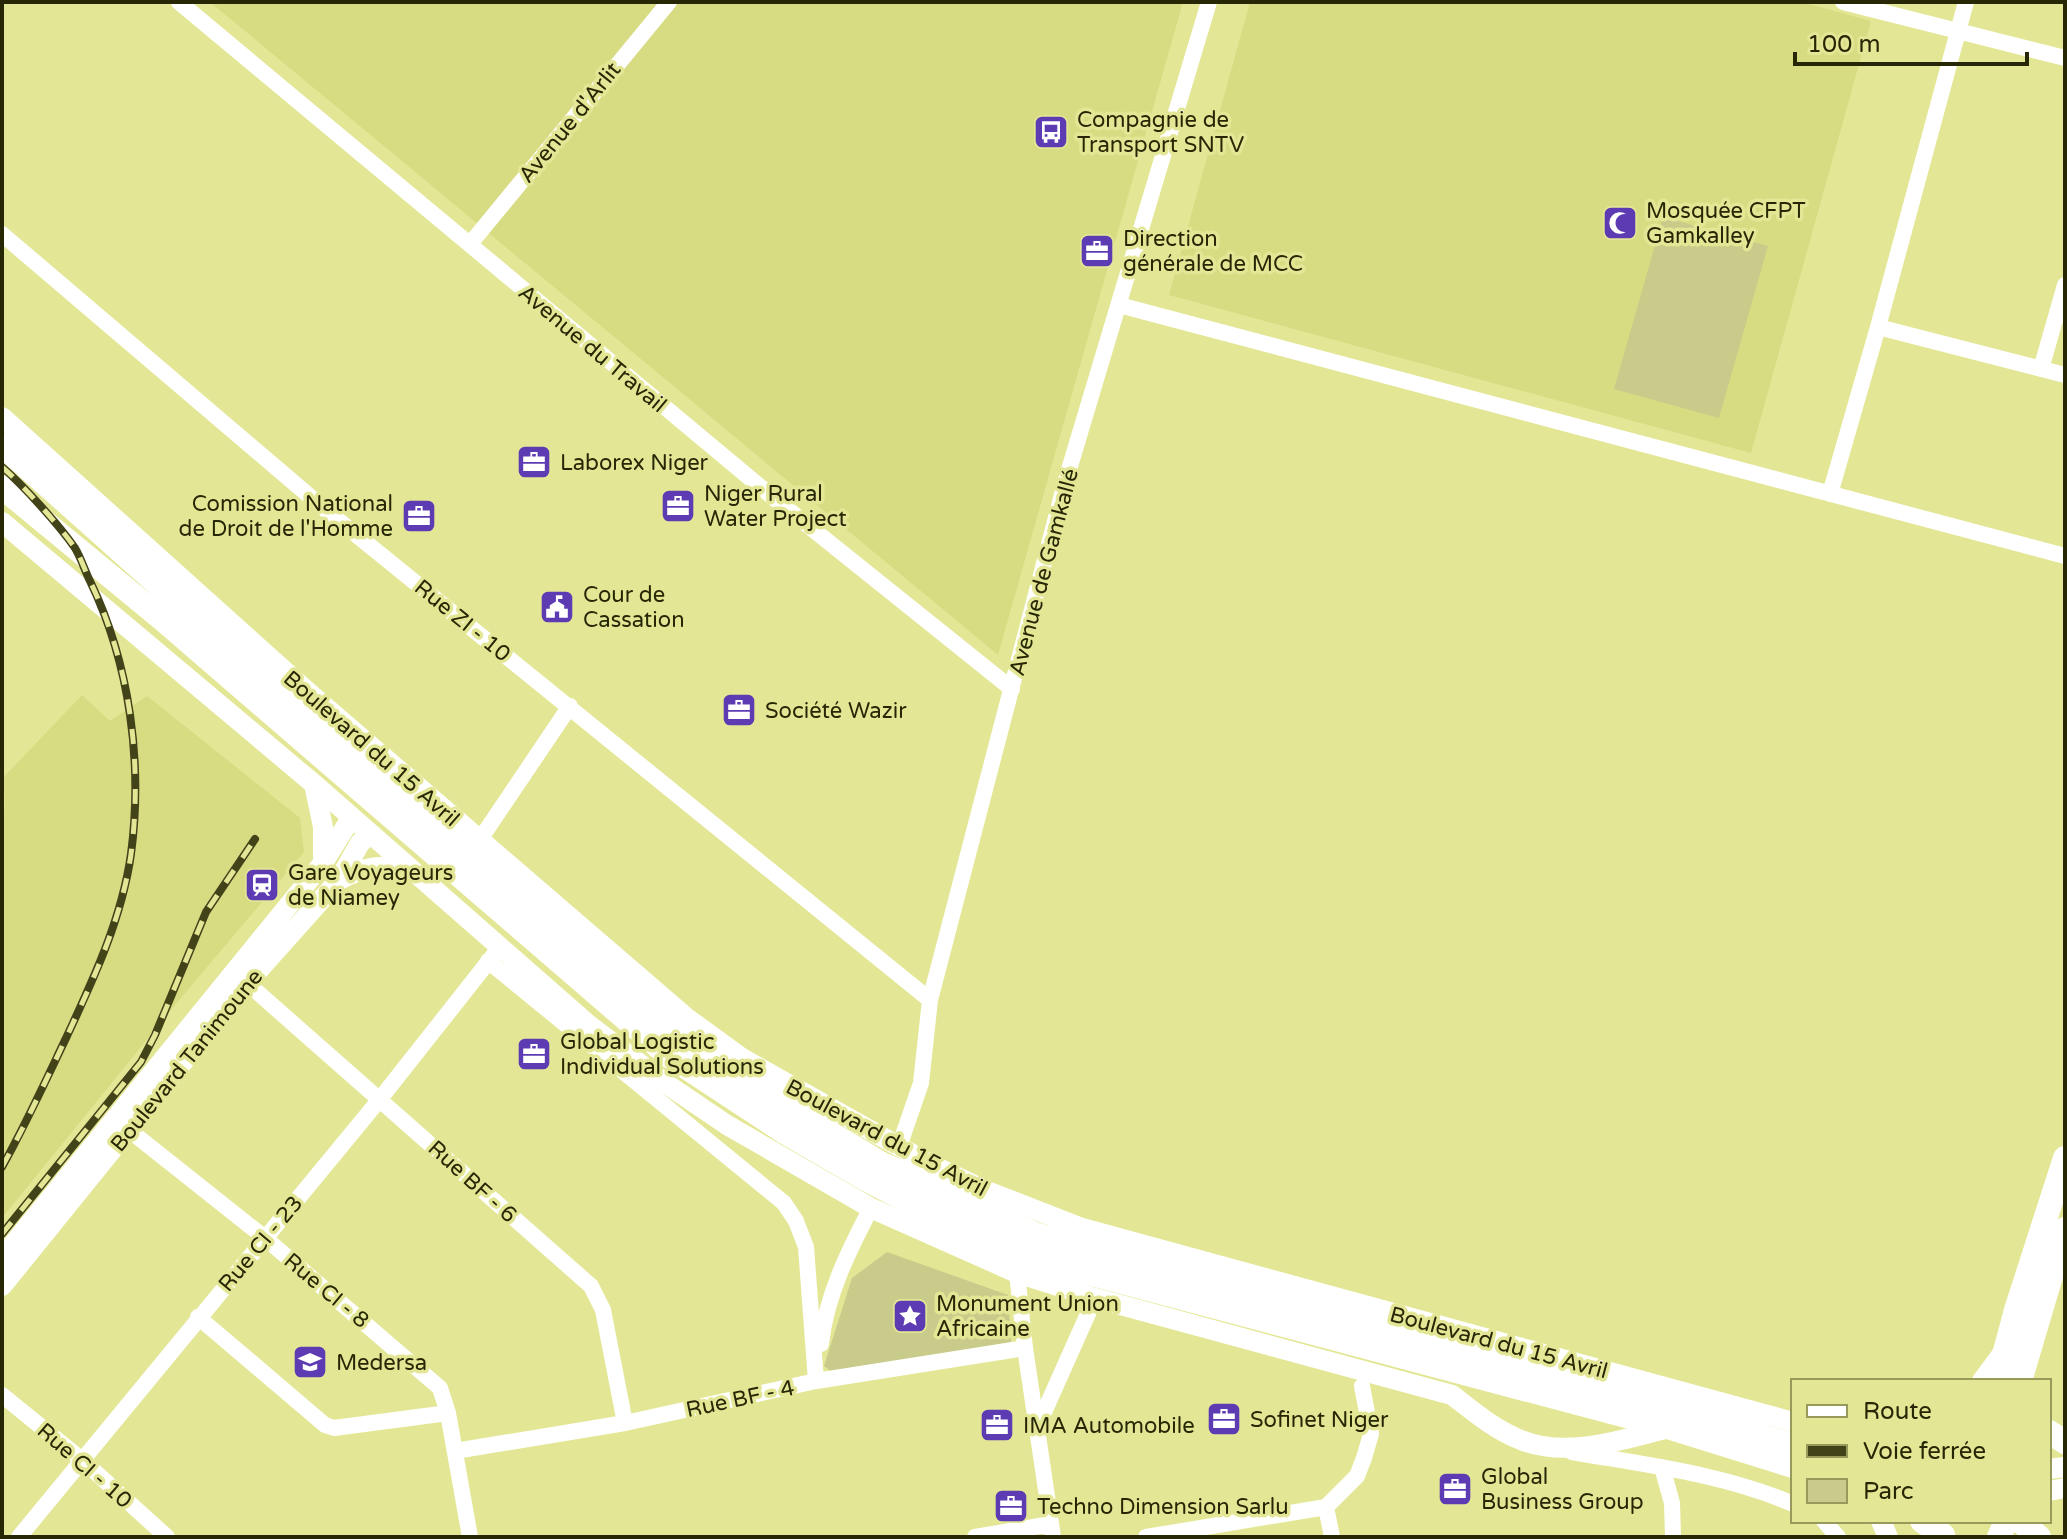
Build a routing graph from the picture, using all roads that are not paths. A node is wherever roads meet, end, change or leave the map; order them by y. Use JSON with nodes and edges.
{"nodes":[{"id":1,"x":179,"y":2,"type":"edge"},
{"id":2,"x":669,"y":2,"type":"edge"},
{"id":3,"x":1209,"y":2,"type":"edge"},
{"id":4,"x":1843,"y":2,"type":"edge"},
{"id":5,"x":1966,"y":2,"type":"edge"},
{"id":6,"x":1876,"y":6,"type":"edge"},
{"id":7,"x":1957,"y":30,"type":"junction"},
{"id":8,"x":2065,"y":58,"type":"edge"},
{"id":9,"x":2,"y":234,"type":"edge"},
{"id":10,"x":470,"y":244,"type":"junction"},
{"id":11,"x":2065,"y":285,"type":"edge"},
{"id":12,"x":1119,"y":305,"type":"junction"},
{"id":13,"x":1878,"y":327,"type":"junction"},
{"id":14,"x":2041,"y":369,"type":"junction"},
{"id":15,"x":2065,"y":375,"type":"edge"},
{"id":16,"x":2,"y":417,"type":"edge"},
{"id":17,"x":2,"y":445,"type":"edge"},
{"id":18,"x":2,"y":487,"type":"edge"},
{"id":19,"x":1830,"y":494,"type":"junction"},
{"id":20,"x":2,"y":522,"type":"edge"},
{"id":21,"x":2065,"y":556,"type":"edge"},
{"id":22,"x":1012,"y":689,"type":"junction"},
{"id":23,"x":570,"y":706,"type":"junction"},
{"id":24,"x":314,"y":784,"type":"junction"},
{"id":25,"x":351,"y":818,"type":"junction"},
{"id":26,"x":369,"y":835,"type":"junction"},
{"id":27,"x":479,"y":841,"type":"junction"},
{"id":28,"x":323,"y":863,"type":"junction"},
{"id":29,"x":409,"y":868,"type":"junction"},
{"id":30,"x":339,"y":880,"type":"junction"},
{"id":31,"x":303,"y":888,"type":"junction"},
{"id":32,"x":319,"y":903,"type":"junction"},
{"id":33,"x":494,"y":954,"type":"junction"},
{"id":34,"x":247,"y":983,"type":"junction"},
{"id":35,"x":930,"y":1000,"type":"junction"},
{"id":36,"x":380,"y":1099,"type":"junction"},
{"id":37,"x":129,"y":1130,"type":"junction"},
{"id":38,"x":899,"y":1147,"type":"junction"},
{"id":39,"x":2065,"y":1158,"type":"edge"},
{"id":40,"x":871,"y":1208,"type":"junction"},
{"id":41,"x":2065,"y":1229,"type":"edge"},
{"id":42,"x":265,"y":1238,"type":"junction"},
{"id":43,"x":2,"y":1258,"type":"edge"},
{"id":44,"x":1017,"y":1273,"type":"junction"},
{"id":45,"x":2,"y":1286,"type":"edge"},
{"id":46,"x":1095,"y":1298,"type":"junction"},
{"id":47,"x":198,"y":1317,"type":"junction"},
{"id":48,"x":1025,"y":1348,"type":"junction"},
{"id":49,"x":2005,"y":1350,"type":"junction"},
{"id":50,"x":2023,"y":1377,"type":"edge"},
{"id":51,"x":1983,"y":1379,"type":"edge"},
{"id":52,"x":1998,"y":1379,"type":"edge"},
{"id":53,"x":816,"y":1381,"type":"junction"},
{"id":54,"x":1362,"y":1386,"type":"dead end"},
{"id":55,"x":2,"y":1395,"type":"edge"},
{"id":56,"x":448,"y":1413,"type":"junction"},
{"id":57,"x":1791,"y":1421,"type":"edge"},
{"id":58,"x":625,"y":1423,"type":"junction"},
{"id":59,"x":1671,"y":1428,"type":"junction"},
{"id":60,"x":1037,"y":1429,"type":"junction"},
{"id":61,"x":1791,"y":1444,"type":"edge"},
{"id":62,"x":1547,"y":1447,"type":"junction"},
{"id":63,"x":455,"y":1451,"type":"junction"},
{"id":64,"x":82,"y":1460,"type":"junction"},
{"id":65,"x":1791,"y":1465,"type":"edge"},
{"id":66,"x":1662,"y":1467,"type":"junction"},
{"id":67,"x":1791,"y":1503,"type":"edge"},
{"id":68,"x":1326,"y":1507,"type":"junction"},
{"id":69,"x":2022,"y":1523,"type":"edge"},
{"id":70,"x":1052,"y":1530,"type":"edge"},
{"id":71,"x":1674,"y":1536,"type":"edge"},
{"id":72,"x":19,"y":1537,"type":"edge"},
{"id":73,"x":167,"y":1537,"type":"edge"},
{"id":74,"x":470,"y":1537,"type":"edge"},
{"id":75,"x":975,"y":1537,"type":"edge"},
{"id":76,"x":1146,"y":1537,"type":"edge"},
{"id":77,"x":1332,"y":1537,"type":"edge"},
{"id":78,"x":2039,"y":1537,"type":"edge"}],
"edges":[{"from":1,"to":10,"type":"street","name":"Avenue du Travail"},
{"from":2,"to":10,"type":"street","name":"Avenue d'Arlit"},
{"from":3,"to":12,"type":"street","name":"Avenue de Gamkallé"},
{"from":4,"to":6,"type":"street"},
{"from":5,"to":7,"type":"street"},
{"from":6,"to":7,"type":"street"},
{"from":7,"to":8,"type":"street"},
{"from":7,"to":13,"type":"street"},
{"from":9,"to":23,"type":"street","name":"Rue ZI - 10"},
{"from":10,"to":22,"type":"street","name":"Avenue du Travail"},
{"from":11,"to":14,"type":"street"},
{"from":12,"to":19,"type":"street"},
{"from":12,"to":22,"type":"street","name":"Avenue de Gamkallé"},
{"from":13,"to":14,"type":"street"},
{"from":13,"to":19,"type":"street"},
{"from":14,"to":15,"type":"street"},
{"from":16,"to":27,"type":"main road","name":"Boulevard du 15 Avril"},
{"from":17,"to":61,"type":"highway","name":"Boulevard du 15 Avril"},
{"from":18,"to":59,"type":"highway","name":"Boulevard du 15 Avril"},
{"from":19,"to":21,"type":"street"},
{"from":20,"to":24,"type":"main road"},
{"from":22,"to":35,"type":"street","name":"Avenue de Gamkallé"},
{"from":23,"to":27,"type":"street"},
{"from":23,"to":35,"type":"street","name":"Rue ZI - 10"},
{"from":24,"to":25,"type":"main road"},
{"from":24,"to":28,"type":"main road"},
{"from":25,"to":26,"type":"main road"},
{"from":25,"to":28,"type":"main road","name":"Boulevard Tanimoune"},
{"from":26,"to":29,"type":"main road"},
{"from":26,"to":30,"type":"main road","name":"Boulevard Tanimoune"},
{"from":27,"to":38,"type":"main road","name":"Boulevard du 15 Avril"},
{"from":28,"to":31,"type":"main road","name":"Boulevard Tanimoune"},
{"from":29,"to":30,"type":"main road"},
{"from":29,"to":33,"type":"main road"},
{"from":30,"to":32,"type":"main road","name":"Boulevard Tanimoune"},
{"from":31,"to":32,"type":"main road"},
{"from":31,"to":43,"type":"main road","name":"Boulevard Tanimoune"},
{"from":32,"to":34,"type":"main road","name":"Boulevard Tanimoune"},
{"from":33,"to":36,"type":"street","name":"Rue CI - 23"},
{"from":33,"to":40,"type":"main road"},
{"from":33,"to":53,"type":"street"},
{"from":34,"to":36,"type":"street","name":"Rue BF - 6"},
{"from":34,"to":37,"type":"main road","name":"Boulevard Tanimoune"},
{"from":35,"to":38,"type":"street","name":"Avenue de Gamkallé"},
{"from":36,"to":42,"type":"street","name":"Rue CI - 23"},
{"from":36,"to":58,"type":"street","name":"Rue BF - 6"},
{"from":37,"to":42,"type":"street","name":"Rue CI - 8"},
{"from":37,"to":45,"type":"main road","name":"Boulevard Tanimoune"},
{"from":38,"to":57,"type":"main road","name":"Boulevard du 15 Avril"},
{"from":39,"to":49,"type":"highway"},
{"from":40,"to":44,"type":"main road"},
{"from":40,"to":53,"type":"street"},
{"from":41,"to":50,"type":"highway"},
{"from":42,"to":47,"type":"street","name":"Rue CI - 23"},
{"from":42,"to":56,"type":"street","name":"Rue CI - 8"},
{"from":44,"to":46,"type":"main road"},
{"from":44,"to":48,"type":"street"},
{"from":46,"to":60,"type":"street"},
{"from":46,"to":62,"type":"main road"},
{"from":47,"to":56,"type":"street"},
{"from":47,"to":64,"type":"street","name":"Rue CI - 23"},
{"from":48,"to":53,"type":"street","name":"Rue BF - 4"},
{"from":48,"to":60,"type":"street"},
{"from":49,"to":51,"type":"main road"},
{"from":49,"to":52,"type":"highway"},
{"from":53,"to":58,"type":"street","name":"Rue BF - 4"},
{"from":54,"to":68,"type":"street"},
{"from":55,"to":64,"type":"street","name":"Rue CI - 10"},
{"from":56,"to":63,"type":"street","name":"Rue CI - 8"},
{"from":58,"to":63,"type":"street","name":"Rue BF - 4"},
{"from":59,"to":62,"type":"main road"},
{"from":59,"to":65,"type":"highway","name":"Boulevard du 15 Avril"},
{"from":60,"to":70,"type":"street"},
{"from":62,"to":66,"type":"street"},
{"from":63,"to":74,"type":"street","name":"Rue CI - 8"},
{"from":64,"to":72,"type":"street","name":"Rue CI - 23"},
{"from":64,"to":73,"type":"street","name":"Rue CI - 10"},
{"from":66,"to":67,"type":"street"},
{"from":66,"to":71,"type":"street"},
{"from":68,"to":76,"type":"street"},
{"from":68,"to":77,"type":"street"},
{"from":69,"to":78,"type":"highway"},
{"from":70,"to":75,"type":"street"}]}
